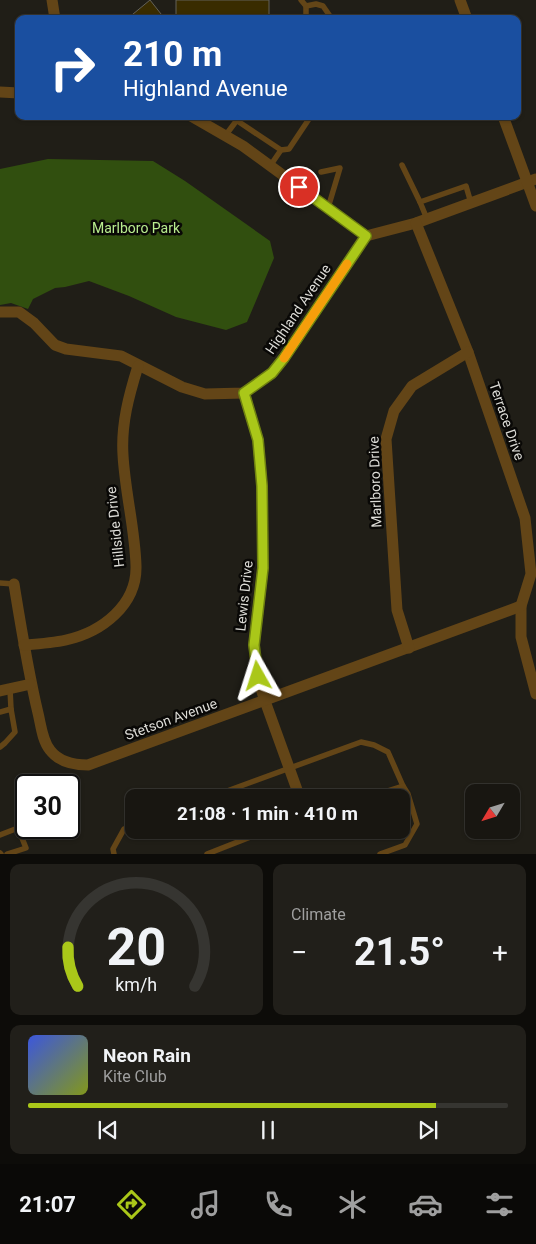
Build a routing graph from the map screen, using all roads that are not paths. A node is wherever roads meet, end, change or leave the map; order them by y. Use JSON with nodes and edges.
{"nodes":[{"id":1,"x":52,"y":0,"type":"edge"},
{"id":2,"x":301,"y":0,"type":"edge"},
{"id":3,"x":460,"y":0,"type":"edge"},
{"id":4,"x":306,"y":6,"type":"junction"},
{"id":5,"x":54,"y":15,"type":"edge"},
{"id":6,"x":306,"y":15,"type":"edge"},
{"id":7,"x":329,"y":15,"type":"edge"},
{"id":8,"x":466,"y":15,"type":"edge"},
{"id":9,"x":0,"y":92,"type":"edge"},
{"id":10,"x":15,"y":93,"type":"edge"},
{"id":11,"x":198,"y":120,"type":"edge"},
{"id":12,"x":237,"y":120,"type":"edge"},
{"id":13,"x":241,"y":120,"type":"edge"},
{"id":14,"x":307,"y":120,"type":"edge"},
{"id":15,"x":505,"y":120,"type":"edge"},
{"id":16,"x":225,"y":136,"type":"junction"},
{"id":17,"x":281,"y":150,"type":"junction"},
{"id":18,"x":402,"y":165,"type":"dead end"},
{"id":19,"x":270,"y":166,"type":"junction"},
{"id":20,"x":321,"y":172,"type":"dead end"},
{"id":21,"x":532,"y":181,"type":"edge"},
{"id":22,"x":420,"y":202,"type":"junction"},
{"id":23,"x":471,"y":202,"type":"junction"},
{"id":24,"x":536,"y":206,"type":"edge"},
{"id":25,"x":328,"y":208,"type":"junction"},
{"id":26,"x":421,"y":221,"type":"junction"},
{"id":27,"x":366,"y":236,"type":"junction"},
{"id":28,"x":0,"y":312,"type":"edge"},
{"id":29,"x":468,"y":352,"type":"junction"},
{"id":30,"x":138,"y":366,"type":"junction"},
{"id":31,"x":244,"y":393,"type":"junction"},
{"id":32,"x":0,"y":583,"type":"edge"},
{"id":33,"x":14,"y":584,"type":"joint"},
{"id":34,"x":520,"y":606,"type":"junction"},
{"id":35,"x":24,"y":645,"type":"junction"},
{"id":36,"x":409,"y":648,"type":"junction"},
{"id":37,"x":532,"y":669,"type":"edge"},
{"id":38,"x":31,"y":684,"type":"junction"},
{"id":39,"x":5,"y":690,"type":"edge"},
{"id":40,"x":536,"y":694,"type":"edge"},
{"id":41,"x":264,"y":701,"type":"junction"},
{"id":42,"x":11,"y":709,"type":"junction"},
{"id":43,"x":0,"y":712,"type":"edge"},
{"id":44,"x":0,"y":747,"type":"edge"},
{"id":45,"x":289,"y":768,"type":"junction"},
{"id":46,"x":403,"y":786,"type":"junction"},
{"id":47,"x":232,"y":789,"type":"edge"},
{"id":48,"x":297,"y":789,"type":"edge"},
{"id":49,"x":393,"y":789,"type":"edge"},
{"id":50,"x":125,"y":829,"type":"edge"},
{"id":51,"x":0,"y":835,"type":"edge"},
{"id":52,"x":245,"y":839,"type":"edge"},
{"id":53,"x":7,"y":854,"type":"edge"},
{"id":54,"x":114,"y":854,"type":"edge"},
{"id":55,"x":207,"y":854,"type":"edge"},
{"id":56,"x":380,"y":854,"type":"edge"}],
"edges":[{"from":1,"to":5,"type":"street"},
{"from":2,"to":4,"type":"lane"},
{"from":3,"to":8,"type":"street"},
{"from":4,"to":6,"type":"lane"},
{"from":4,"to":7,"type":"lane"},
{"from":9,"to":10,"type":"street"},
{"from":11,"to":16,"type":"street"},
{"from":12,"to":16,"type":"lane"},
{"from":13,"to":17,"type":"lane"},
{"from":14,"to":17,"type":"lane"},
{"from":15,"to":21,"type":"street"},
{"from":16,"to":19,"type":"street"},
{"from":17,"to":19,"type":"lane"},
{"from":18,"to":22,"type":"lane"},
{"from":19,"to":25,"type":"street"},
{"from":20,"to":25,"type":"lane"},
{"from":21,"to":23,"type":"street"},
{"from":21,"to":24,"type":"street"},
{"from":22,"to":23,"type":"lane"},
{"from":22,"to":26,"type":"lane"},
{"from":23,"to":26,"type":"street"},
{"from":25,"to":27,"type":"street"},
{"from":26,"to":27,"type":"street"},
{"from":26,"to":29,"type":"street","name":"Terrace Drive"},
{"from":27,"to":31,"type":"street","name":"Highland Avenue"},
{"from":28,"to":30,"type":"street"},
{"from":29,"to":34,"type":"street","name":"Terrace Drive"},
{"from":29,"to":36,"type":"street","name":"Marlboro Drive"},
{"from":30,"to":31,"type":"street"},
{"from":30,"to":35,"type":"street","name":"Hillside Drive"},
{"from":31,"to":41,"type":"street","name":"Lewis Drive"},
{"from":32,"to":33,"type":"lane"},
{"from":33,"to":35,"type":"street","name":"Stetson Avenue"},
{"from":34,"to":36,"type":"street","name":"Stetson Avenue"},
{"from":34,"to":37,"type":"street","name":"Terrace Drive"},
{"from":35,"to":38,"type":"street","name":"Stetson Avenue"},
{"from":36,"to":41,"type":"street","name":"Stetson Avenue"},
{"from":37,"to":40,"type":"street","name":"Terrace Drive"},
{"from":38,"to":39,"type":"street"},
{"from":38,"to":41,"type":"street","name":"Stetson Avenue"},
{"from":39,"to":42,"type":"lane"},
{"from":41,"to":45,"type":"street","name":"Lewis Drive"},
{"from":42,"to":43,"type":"lane"},
{"from":42,"to":44,"type":"lane"},
{"from":45,"to":46,"type":"lane"},
{"from":45,"to":47,"type":"lane"},
{"from":45,"to":48,"type":"street","name":"Lewis Drive"},
{"from":46,"to":49,"type":"lane"},
{"from":46,"to":56,"type":"lane"},
{"from":50,"to":54,"type":"lane"},
{"from":51,"to":53,"type":"lane"},
{"from":52,"to":55,"type":"lane"}]}
